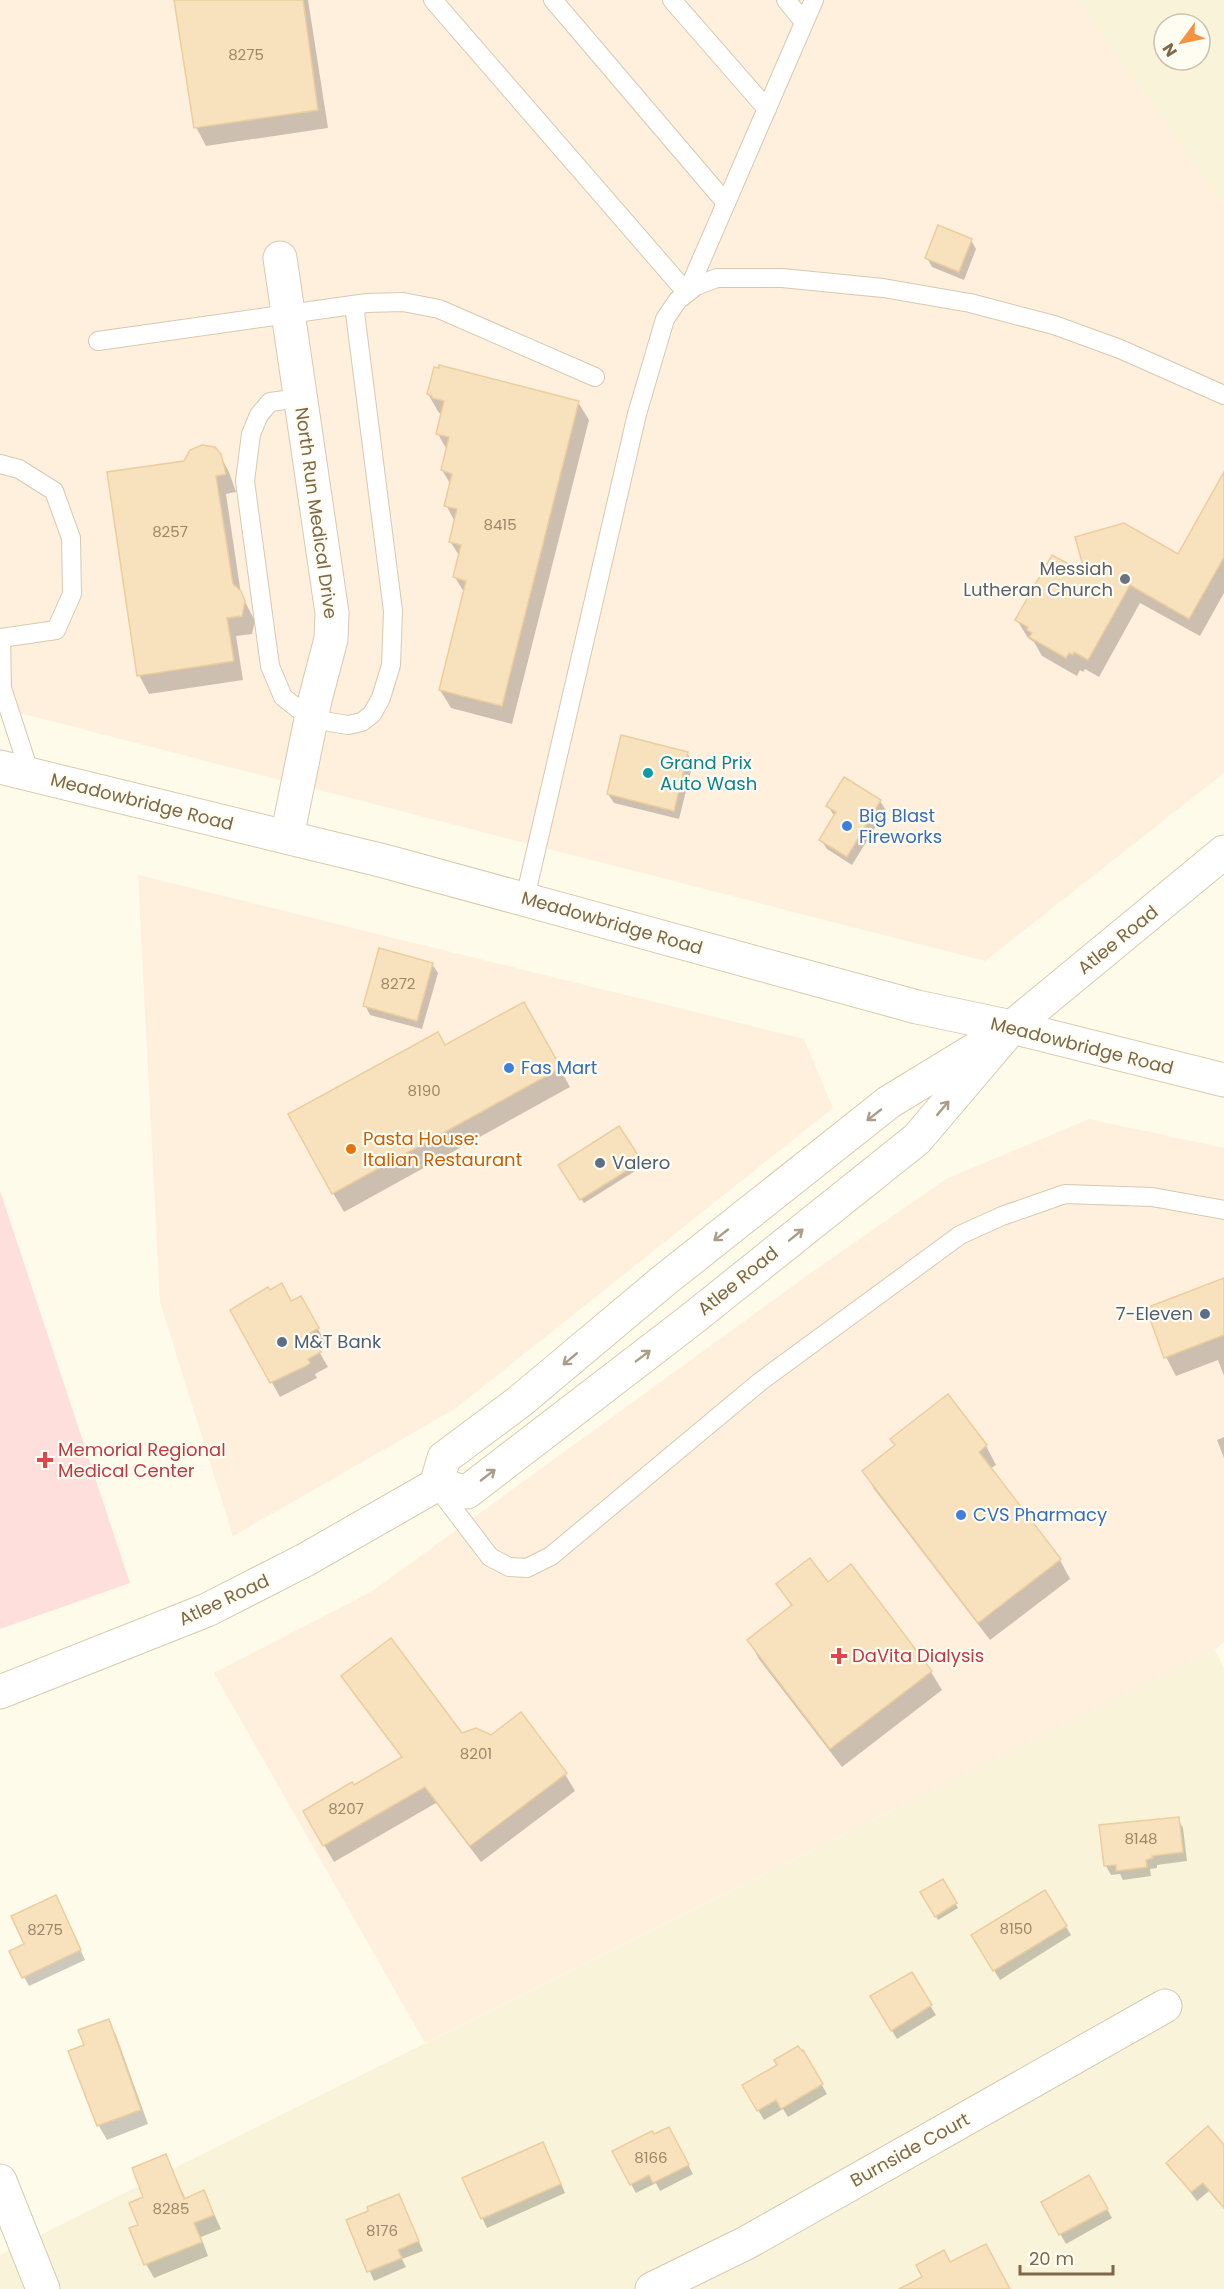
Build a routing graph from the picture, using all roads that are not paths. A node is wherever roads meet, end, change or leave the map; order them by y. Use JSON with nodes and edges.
{"nodes":[{"id":1,"x":433,"y":0,"type":"edge"},
{"id":2,"x":553,"y":0,"type":"edge"},
{"id":3,"x":672,"y":0,"type":"edge"},
{"id":4,"x":786,"y":0,"type":"edge"},
{"id":5,"x":814,"y":0,"type":"edge"},
{"id":6,"x":804,"y":22,"type":"junction"},
{"id":7,"x":767,"y":109,"type":"junction"},
{"id":8,"x":726,"y":203,"type":"junction"},
{"id":9,"x":280,"y":258,"type":"dead end"},
{"id":10,"x":687,"y":293,"type":"junction"},
{"id":11,"x":354,"y":305,"type":"junction"},
{"id":12,"x":288,"y":314,"type":"junction"},
{"id":13,"x":98,"y":341,"type":"dead end"},
{"id":14,"x":595,"y":377,"type":"dead end"},
{"id":15,"x":1224,"y":395,"type":"edge"},
{"id":16,"x":301,"y":398,"type":"junction"},
{"id":17,"x":0,"y":464,"type":"edge"},
{"id":18,"x":0,"y":638,"type":"edge"},
{"id":19,"x":311,"y":719,"type":"junction"},
{"id":20,"x":15,"y":770,"type":"edge"},
{"id":21,"x":286,"y":837,"type":"junction"},
{"id":22,"x":1224,"y":852,"type":"edge"},
{"id":23,"x":525,"y":898,"type":"junction"},
{"id":24,"x":1012,"y":1028,"type":"junction"},
{"id":25,"x":1224,"y":1080,"type":"edge"},
{"id":26,"x":1224,"y":1210,"type":"edge"},
{"id":27,"x":436,"y":1485,"type":"junction"},
{"id":28,"x":0,"y":1692,"type":"edge"},
{"id":29,"x":1165,"y":2006,"type":"dead end"},
{"id":30,"x":0,"y":2181,"type":"edge"},
{"id":31,"x":43,"y":2289,"type":"edge"},
{"id":32,"x":652,"y":2289,"type":"edge"}],
"edges":[{"from":1,"to":10,"type":"lane"},
{"from":2,"to":8,"type":"lane"},
{"from":3,"to":7,"type":"lane"},
{"from":4,"to":6,"type":"lane"},
{"from":5,"to":6,"type":"lane"},
{"from":6,"to":7,"type":"lane"},
{"from":7,"to":8,"type":"lane"},
{"from":8,"to":10,"type":"lane"},
{"from":9,"to":12,"type":"main road","name":"North Run Medical Drive"},
{"from":10,"to":15,"type":"lane"},
{"from":10,"to":23,"type":"lane"},
{"from":11,"to":12,"type":"lane"},
{"from":11,"to":14,"type":"lane"},
{"from":11,"to":19,"type":"lane"},
{"from":12,"to":13,"type":"lane"},
{"from":12,"to":16,"type":"main road","name":"North Run Medical Drive"},
{"from":16,"to":19,"type":"main road","name":"North Run Medical Drive"},
{"from":16,"to":19,"type":"lane"},
{"from":17,"to":18,"type":"lane"},
{"from":18,"to":20,"type":"lane"},
{"from":19,"to":21,"type":"main road","name":"North Run Medical Drive"},
{"from":20,"to":21,"type":"main road","name":"Meadowbridge Road"},
{"from":21,"to":23,"type":"main road","name":"Meadowbridge Road"},
{"from":22,"to":24,"type":"main road","name":"Atlee Road"},
{"from":23,"to":24,"type":"main road","name":"Meadowbridge Road"},
{"from":24,"to":25,"type":"main road","name":"Meadowbridge Road"},
{"from":24,"to":27,"type":"main road","name":"Atlee Road","one_way":true},
{"from":27,"to":24,"type":"main road","name":"Atlee Road","one_way":true},
{"from":26,"to":27,"type":"lane"},
{"from":27,"to":28,"type":"main road","name":"Atlee Road"},
{"from":29,"to":32,"type":"main road","name":"Burnside Court"},
{"from":30,"to":31,"type":"main road"}]}
